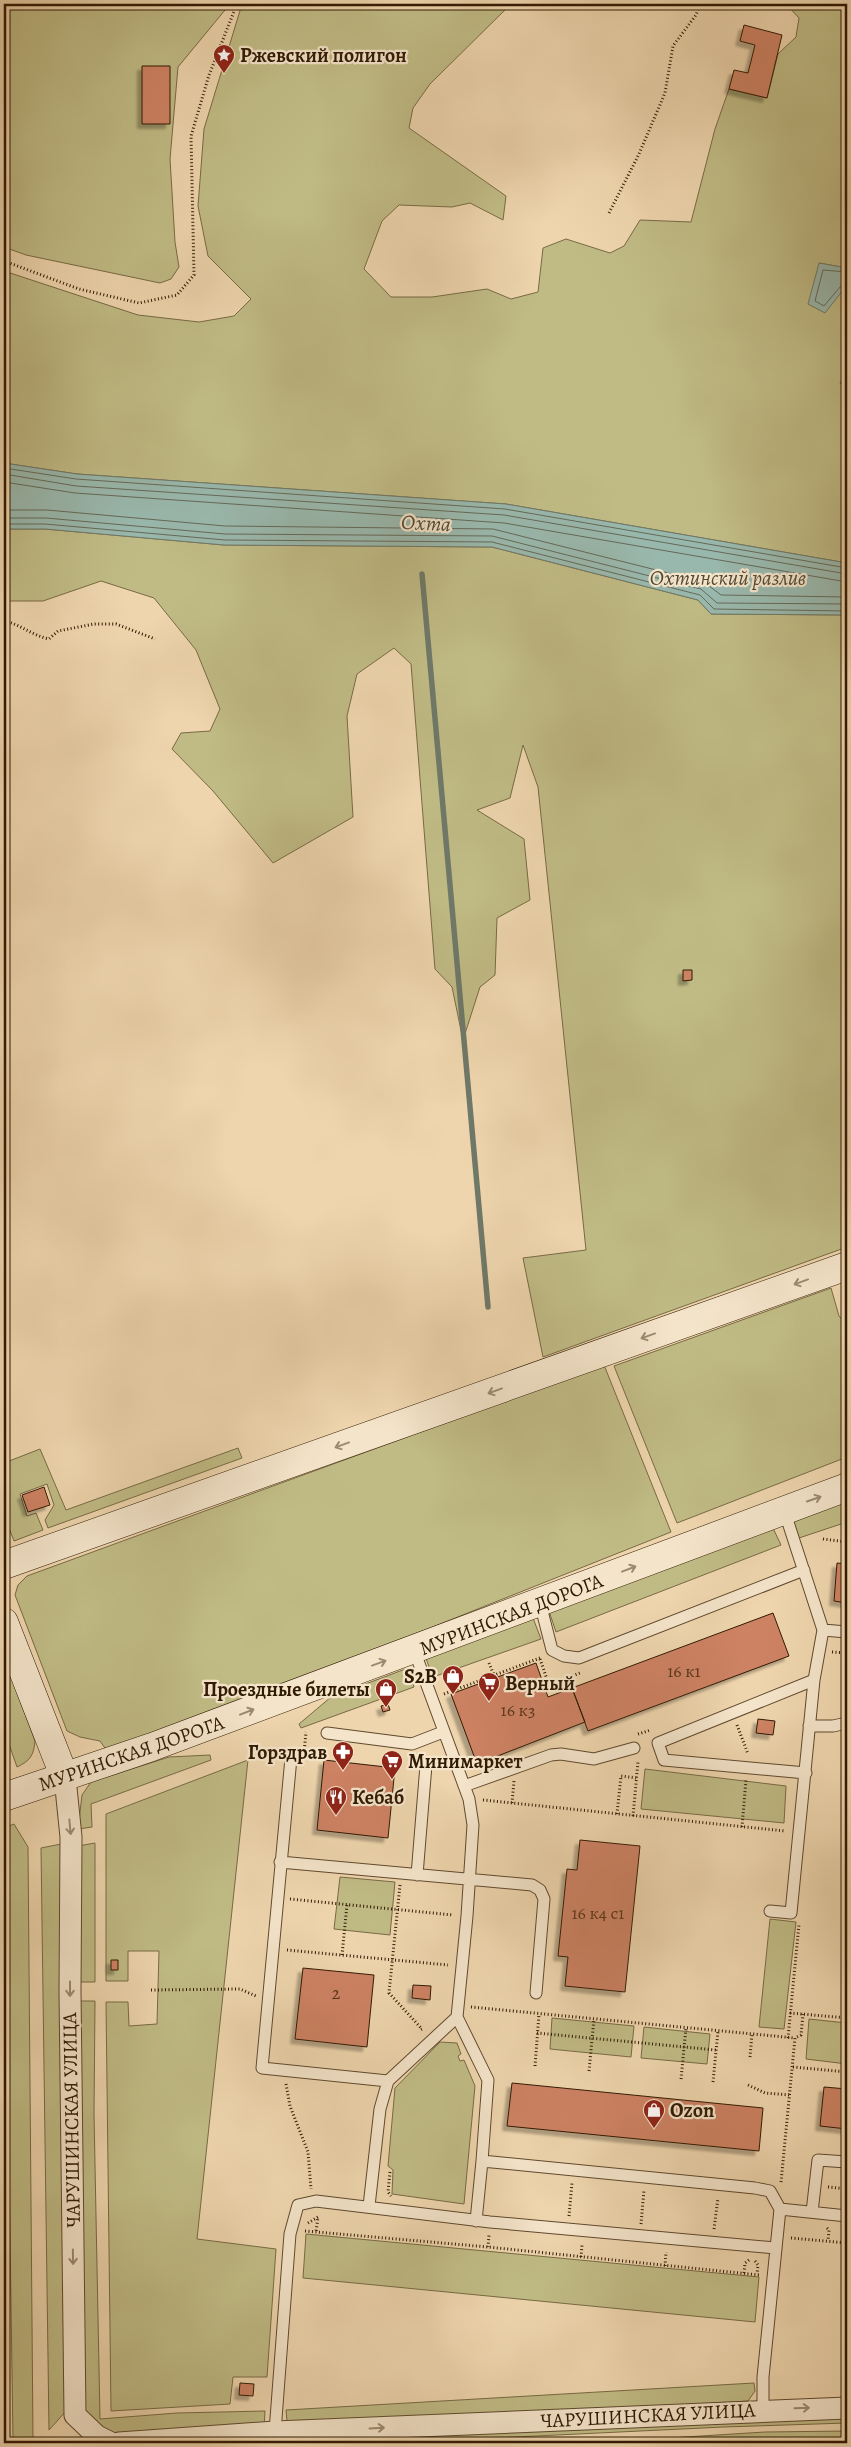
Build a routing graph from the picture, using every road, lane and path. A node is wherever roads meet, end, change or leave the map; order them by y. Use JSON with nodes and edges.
{"nodes":[{"id":1,"x":237,"y":4,"type":"edge"},
{"id":2,"x":700,"y":4,"type":"edge"},
{"id":3,"x":609,"y":213,"type":"dead end"},
{"id":4,"x":4,"y":261,"type":"edge"},
{"id":5,"x":4,"y":621,"type":"edge"},
{"id":6,"x":154,"y":639,"type":"dead end"},
{"id":7,"x":847,"y":1266,"type":"edge"},
{"id":8,"x":847,"y":1487,"type":"edge"},
{"id":9,"x":784,"y":1510,"type":"junction"},
{"id":10,"x":823,"y":1539,"type":"dead end"},
{"id":11,"x":847,"y":1542,"type":"edge"},
{"id":12,"x":4,"y":1565,"type":"edge"},
{"id":13,"x":804,"y":1570,"type":"junction"},
{"id":14,"x":540,"y":1603,"type":"junction"},
{"id":15,"x":4,"y":1622,"type":"edge"},
{"id":16,"x":823,"y":1630,"type":"junction"},
{"id":17,"x":847,"y":1632,"type":"edge"},
{"id":18,"x":414,"y":1650,"type":"junction"},
{"id":19,"x":826,"y":1651,"type":"dead end"},
{"id":20,"x":537,"y":1652,"type":"dead end"},
{"id":21,"x":847,"y":1653,"type":"edge"},
{"id":22,"x":540,"y":1658,"type":"junction"},
{"id":23,"x":489,"y":1663,"type":"dead end"},
{"id":24,"x":585,"y":1671,"type":"dead end"},
{"id":25,"x":494,"y":1675,"type":"junction"},
{"id":26,"x":814,"y":1680,"type":"junction"},
{"id":27,"x":441,"y":1695,"type":"dead end"},
{"id":28,"x":847,"y":1723,"type":"edge"},
{"id":29,"x":810,"y":1726,"type":"junction"},
{"id":30,"x":658,"y":1727,"type":"dead end"},
{"id":31,"x":306,"y":1732,"type":"dead end"},
{"id":32,"x":443,"y":1732,"type":"junction"},
{"id":33,"x":327,"y":1733,"type":"dead end"},
{"id":34,"x":634,"y":1748,"type":"junction"},
{"id":35,"x":291,"y":1758,"type":"dead end"},
{"id":36,"x":304,"y":1760,"type":"dead end"},
{"id":37,"x":426,"y":1764,"type":"dead end"},
{"id":38,"x":806,"y":1773,"type":"junction"},
{"id":39,"x":65,"y":1778,"type":"junction"},
{"id":40,"x":637,"y":1778,"type":"junction"},
{"id":41,"x":464,"y":1786,"type":"junction"},
{"id":42,"x":4,"y":1797,"type":"edge"},
{"id":43,"x":469,"y":1799,"type":"junction"},
{"id":44,"x":617,"y":1814,"type":"junction"},
{"id":45,"x":633,"y":1816,"type":"junction"},
{"id":46,"x":799,"y":1833,"type":"junction"},
{"id":47,"x":280,"y":1862,"type":"junction"},
{"id":48,"x":294,"y":1863,"type":"junction"},
{"id":49,"x":416,"y":1875,"type":"junction"},
{"id":50,"x":470,"y":1880,"type":"junction"},
{"id":51,"x":400,"y":1883,"type":"dead end"},
{"id":52,"x":290,"y":1899,"type":"junction"},
{"id":53,"x":347,"y":1904,"type":"junction"},
{"id":54,"x":289,"y":1907,"type":"dead end"},
{"id":55,"x":398,"y":1909,"type":"junction"},
{"id":56,"x":770,"y":1911,"type":"dead end"},
{"id":57,"x":438,"y":1913,"type":"dead end"},
{"id":58,"x":456,"y":1915,"type":"dead end"},
{"id":59,"x":455,"y":1923,"type":"dead end"},
{"id":60,"x":286,"y":1941,"type":"dead end"},
{"id":61,"x":285,"y":1950,"type":"junction"},
{"id":62,"x":342,"y":1955,"type":"junction"},
{"id":63,"x":284,"y":1959,"type":"dead end"},
{"id":64,"x":392,"y":1959,"type":"junction"},
{"id":65,"x":462,"y":1966,"type":"junction"},
{"id":66,"x":151,"y":1990,"type":"dead end"},
{"id":67,"x":536,"y":1992,"type":"dead end"},
{"id":68,"x":269,"y":1996,"type":"junction"},
{"id":69,"x":470,"y":1999,"type":"dead end"},
{"id":70,"x":461,"y":2010,"type":"junction"},
{"id":71,"x":790,"y":2013,"type":"dead end"},
{"id":72,"x":470,"y":2014,"type":"dead end"},
{"id":73,"x":539,"y":2014,"type":"junction"},
{"id":74,"x":803,"y":2014,"type":"junction"},
{"id":75,"x":847,"y":2018,"type":"edge"},
{"id":76,"x":594,"y":2019,"type":"junction"},
{"id":77,"x":686,"y":2028,"type":"junction"},
{"id":78,"x":718,"y":2031,"type":"junction"},
{"id":79,"x":537,"y":2033,"type":"junction"},
{"id":80,"x":752,"y":2034,"type":"junction"},
{"id":81,"x":416,"y":2035,"type":"dead end"},
{"id":82,"x":592,"y":2038,"type":"junction"},
{"id":83,"x":795,"y":2038,"type":"junction"},
{"id":84,"x":684,"y":2047,"type":"junction"},
{"id":85,"x":716,"y":2050,"type":"junction"},
{"id":86,"x":750,"y":2057,"type":"dead end"},
{"id":87,"x":535,"y":2066,"type":"dead end"},
{"id":88,"x":793,"y":2067,"type":"junction"},
{"id":89,"x":589,"y":2070,"type":"dead end"},
{"id":90,"x":286,"y":2071,"type":"junction"},
{"id":91,"x":847,"y":2072,"type":"edge"},
{"id":92,"x":681,"y":2079,"type":"dead end"},
{"id":93,"x":388,"y":2081,"type":"junction"},
{"id":94,"x":713,"y":2082,"type":"dead end"},
{"id":95,"x":748,"y":2085,"type":"dead end"},
{"id":96,"x":790,"y":2095,"type":"junction"},
{"id":97,"x":482,"y":2161,"type":"junction"},
{"id":98,"x":847,"y":2162,"type":"edge"},
{"id":99,"x":574,"y":2170,"type":"junction"},
{"id":100,"x":390,"y":2172,"type":"dead end"},
{"id":101,"x":646,"y":2177,"type":"junction"},
{"id":102,"x":719,"y":2184,"type":"junction"},
{"id":103,"x":770,"y":2191,"type":"junction"},
{"id":104,"x":392,"y":2198,"type":"dead end"},
{"id":105,"x":316,"y":2201,"type":"junction"},
{"id":106,"x":369,"y":2206,"type":"junction"},
{"id":107,"x":780,"y":2209,"type":"junction"},
{"id":108,"x":812,"y":2212,"type":"junction"},
{"id":109,"x":560,"y":2216,"type":"dead end"},
{"id":110,"x":847,"y":2216,"type":"edge"},
{"id":111,"x":569,"y":2217,"type":"junction"},
{"id":112,"x":576,"y":2218,"type":"dead end"},
{"id":113,"x":476,"y":2220,"type":"junction"},
{"id":114,"x":631,"y":2223,"type":"dead end"},
{"id":115,"x":641,"y":2224,"type":"junction"},
{"id":116,"x":650,"y":2225,"type":"dead end"},
{"id":117,"x":304,"y":2231,"type":"dead end"},
{"id":118,"x":705,"y":2231,"type":"dead end"},
{"id":119,"x":788,"y":2238,"type":"dead end"},
{"id":120,"x":847,"y":2243,"type":"edge"},
{"id":121,"x":775,"y":2248,"type":"junction"},
{"id":122,"x":744,"y":2273,"type":"junction"},
{"id":123,"x":757,"y":2275,"type":"junction"},
{"id":124,"x":773,"y":2276,"type":"junction"},
{"id":125,"x":847,"y":2408,"type":"edge"},
{"id":126,"x":763,"y":2410,"type":"junction"},
{"id":127,"x":275,"y":2432,"type":"junction"},
{"id":128,"x":111,"y":2443,"type":"edge"},
{"id":129,"x":119,"y":2443,"type":"edge"}],
"edges":[{"from":1,"to":4,"type":"path"},
{"from":2,"to":3,"type":"path"},
{"from":5,"to":6,"type":"path"},
{"from":7,"to":12,"type":"street","one_way":true},
{"from":9,"to":8,"type":"street","name":"МУРИНСКАЯ ДОРОГА","one_way":true},
{"from":9,"to":13,"type":"lane"},
{"from":14,"to":9,"type":"street","name":"МУРИНСКАЯ ДОРОГА","one_way":true},
{"from":10,"to":11,"type":"path"},
{"from":13,"to":14,"type":"lane"},
{"from":13,"to":16,"type":"lane"},
{"from":14,"to":18,"type":"street","name":"МУРИНСКАЯ ДОРОГА"},
{"from":15,"to":39,"type":"street"},
{"from":16,"to":17,"type":"lane"},
{"from":16,"to":26,"type":"lane"},
{"from":18,"to":32,"type":"lane"},
{"from":39,"to":18,"type":"street","name":"МУРИНСКАЯ ДОРОГА","one_way":true},
{"from":19,"to":21,"type":"path"},
{"from":20,"to":22,"type":"path"},
{"from":22,"to":24,"type":"path"},
{"from":22,"to":25,"type":"path"},
{"from":23,"to":25,"type":"path"},
{"from":25,"to":27,"type":"path"},
{"from":26,"to":29,"type":"lane"},
{"from":26,"to":38,"type":"lane"},
{"from":28,"to":29,"type":"lane"},
{"from":29,"to":38,"type":"lane"},
{"from":30,"to":34,"type":"path"},
{"from":31,"to":36,"type":"path"},
{"from":32,"to":33,"type":"lane"},
{"from":32,"to":41,"type":"lane"},
{"from":34,"to":40,"type":"path"},
{"from":34,"to":41,"type":"lane"},
{"from":35,"to":47,"type":"lane"},
{"from":37,"to":49,"type":"lane"},
{"from":38,"to":46,"type":"lane"},
{"from":39,"to":42,"type":"street","name":"МУРИНСКАЯ ДОРОГА"},
{"from":39,"to":128,"type":"street","name":"ЧАРУШИНСКАЯ УЛИЦА","one_way":true},
{"from":40,"to":44,"type":"path"},
{"from":40,"to":45,"type":"path"},
{"from":41,"to":43,"type":"lane"},
{"from":43,"to":44,"type":"path"},
{"from":43,"to":50,"type":"lane"},
{"from":44,"to":45,"type":"path"},
{"from":45,"to":46,"type":"path"},
{"from":46,"to":56,"type":"lane"},
{"from":47,"to":48,"type":"lane"},
{"from":47,"to":68,"type":"lane"},
{"from":48,"to":49,"type":"lane"},
{"from":48,"to":52,"type":"path"},
{"from":49,"to":50,"type":"lane"},
{"from":50,"to":65,"type":"lane"},
{"from":50,"to":67,"type":"lane"},
{"from":51,"to":55,"type":"path"},
{"from":52,"to":53,"type":"path"},
{"from":52,"to":54,"type":"path"},
{"from":53,"to":55,"type":"path"},
{"from":53,"to":62,"type":"path"},
{"from":55,"to":57,"type":"path"},
{"from":55,"to":64,"type":"path"},
{"from":58,"to":59,"type":"path"},
{"from":60,"to":61,"type":"path"},
{"from":61,"to":62,"type":"path"},
{"from":61,"to":63,"type":"path"},
{"from":62,"to":64,"type":"path"},
{"from":64,"to":65,"type":"path"},
{"from":64,"to":81,"type":"path"},
{"from":65,"to":70,"type":"lane"},
{"from":66,"to":68,"type":"path"},
{"from":68,"to":90,"type":"lane"},
{"from":69,"to":70,"type":"path"},
{"from":70,"to":72,"type":"path"},
{"from":70,"to":73,"type":"path"},
{"from":70,"to":93,"type":"lane"},
{"from":70,"to":97,"type":"lane"},
{"from":71,"to":74,"type":"path"},
{"from":73,"to":76,"type":"path"},
{"from":73,"to":79,"type":"path"},
{"from":74,"to":75,"type":"path"},
{"from":74,"to":83,"type":"path"},
{"from":76,"to":77,"type":"path"},
{"from":76,"to":82,"type":"path"},
{"from":77,"to":78,"type":"path"},
{"from":77,"to":84,"type":"path"},
{"from":78,"to":80,"type":"path"},
{"from":78,"to":85,"type":"path"},
{"from":79,"to":82,"type":"path"},
{"from":79,"to":87,"type":"path"},
{"from":80,"to":83,"type":"path"},
{"from":80,"to":86,"type":"path"},
{"from":82,"to":84,"type":"path"},
{"from":82,"to":89,"type":"path"},
{"from":83,"to":88,"type":"path"},
{"from":84,"to":85,"type":"path"},
{"from":84,"to":92,"type":"path"},
{"from":85,"to":94,"type":"path"},
{"from":88,"to":91,"type":"path"},
{"from":88,"to":96,"type":"path"},
{"from":90,"to":93,"type":"lane"},
{"from":90,"to":105,"type":"path"},
{"from":93,"to":106,"type":"lane"},
{"from":95,"to":96,"type":"path"},
{"from":96,"to":103,"type":"path"},
{"from":97,"to":99,"type":"lane"},
{"from":97,"to":113,"type":"lane"},
{"from":98,"to":108,"type":"lane"},
{"from":99,"to":101,"type":"lane"},
{"from":99,"to":111,"type":"path"},
{"from":100,"to":104,"type":"path"},
{"from":101,"to":102,"type":"lane"},
{"from":101,"to":115,"type":"path"},
{"from":102,"to":103,"type":"lane"},
{"from":102,"to":118,"type":"path"},
{"from":103,"to":107,"type":"lane"},
{"from":105,"to":106,"type":"lane"},
{"from":105,"to":127,"type":"lane"},
{"from":106,"to":113,"type":"lane"},
{"from":107,"to":108,"type":"lane"},
{"from":107,"to":121,"type":"lane"},
{"from":108,"to":110,"type":"lane"},
{"from":109,"to":111,"type":"path"},
{"from":111,"to":112,"type":"path"},
{"from":113,"to":121,"type":"lane"},
{"from":114,"to":115,"type":"path"},
{"from":115,"to":116,"type":"path"},
{"from":117,"to":122,"type":"path"},
{"from":119,"to":120,"type":"path"},
{"from":121,"to":124,"type":"lane"},
{"from":122,"to":123,"type":"path"},
{"from":122,"to":123,"type":"path"},
{"from":123,"to":124,"type":"path"},
{"from":124,"to":126,"type":"lane"},
{"from":126,"to":125,"type":"street","name":"ЧАРУШИНСКАЯ УЛИЦА","one_way":true},
{"from":127,"to":126,"type":"street","name":"ЧАРУШИНСКАЯ УЛИЦА","one_way":true},
{"from":127,"to":129,"type":"street","name":"ЧАРУШИНСКАЯ УЛИЦА"}]}
